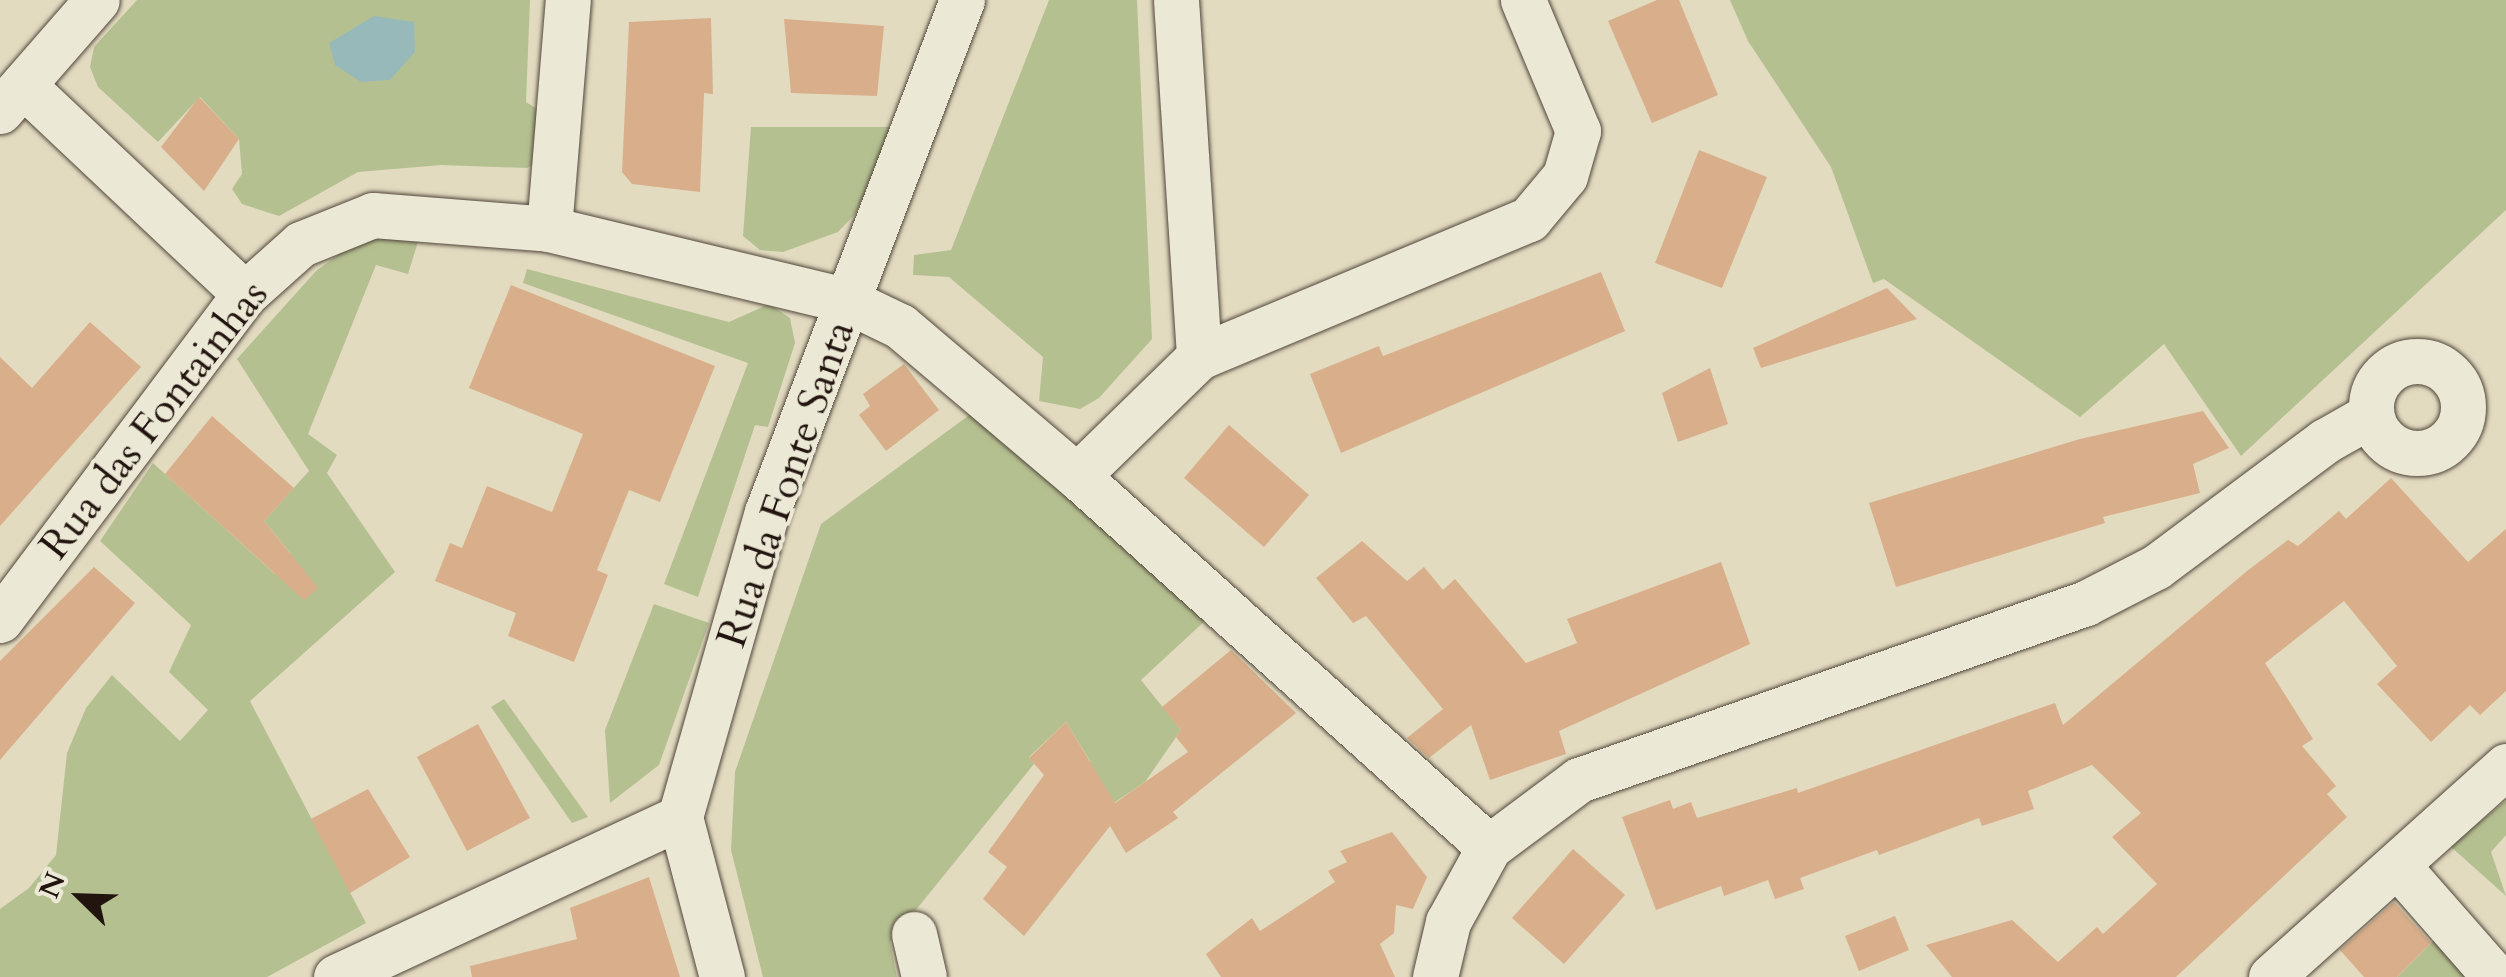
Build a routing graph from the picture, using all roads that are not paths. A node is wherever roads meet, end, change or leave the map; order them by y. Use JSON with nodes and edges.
{"nodes":[{"id":1,"x":98,"y":0,"type":"edge"},
{"id":2,"x":568,"y":0,"type":"edge"},
{"id":3,"x":962,"y":0,"type":"edge"},
{"id":4,"x":1176,"y":0,"type":"edge"},
{"id":5,"x":1523,"y":0,"type":"edge"},
{"id":6,"x":11,"y":98,"type":"edge"},
{"id":7,"x":549,"y":229,"type":"junction"},
{"id":8,"x":245,"y":294,"type":"junction"},
{"id":9,"x":848,"y":302,"type":"junction"},
{"id":10,"x":1199,"y":357,"type":"junction"},
{"id":11,"x":2371,"y":415,"type":"dead end"},
{"id":12,"x":1076,"y":476,"type":"junction"},
{"id":13,"x":0,"y":620,"type":"edge"},
{"id":14,"x":2506,"y":766,"type":"edge"},
{"id":15,"x":680,"y":818,"type":"junction"},
{"id":16,"x":1488,"y":846,"type":"junction"},
{"id":17,"x":2397,"y":865,"type":"junction"},
{"id":18,"x":336,"y":977,"type":"edge"},
{"id":19,"x":722,"y":977,"type":"edge"},
{"id":20,"x":1436,"y":977,"type":"edge"},
{"id":21,"x":2271,"y":977,"type":"edge"},
{"id":22,"x":2496,"y":977,"type":"edge"}],
"edges":[{"from":1,"to":6,"type":"street"},
{"from":2,"to":7,"type":"street"},
{"from":3,"to":9,"type":"street","name":"Rua da Fonte Santa"},
{"from":4,"to":10,"type":"street"},
{"from":5,"to":10,"type":"street"},
{"from":6,"to":8,"type":"street"},
{"from":7,"to":8,"type":"street","name":"Rua das Fontainhas"},
{"from":7,"to":9,"type":"street","name":"Rua das Fontainhas"},
{"from":8,"to":13,"type":"street","name":"Rua das Fontainhas"},
{"from":9,"to":12,"type":"street","name":"Rua das Fontainhas"},
{"from":9,"to":15,"type":"street","name":"Rua da Fonte Santa"},
{"from":10,"to":12,"type":"street"},
{"from":11,"to":16,"type":"street"},
{"from":12,"to":16,"type":"street","name":"Rua das Fontainhas"},
{"from":14,"to":17,"type":"street"},
{"from":15,"to":18,"type":"street"},
{"from":15,"to":19,"type":"street"},
{"from":16,"to":20,"type":"street"},
{"from":17,"to":21,"type":"street"},
{"from":17,"to":22,"type":"street"}]}
